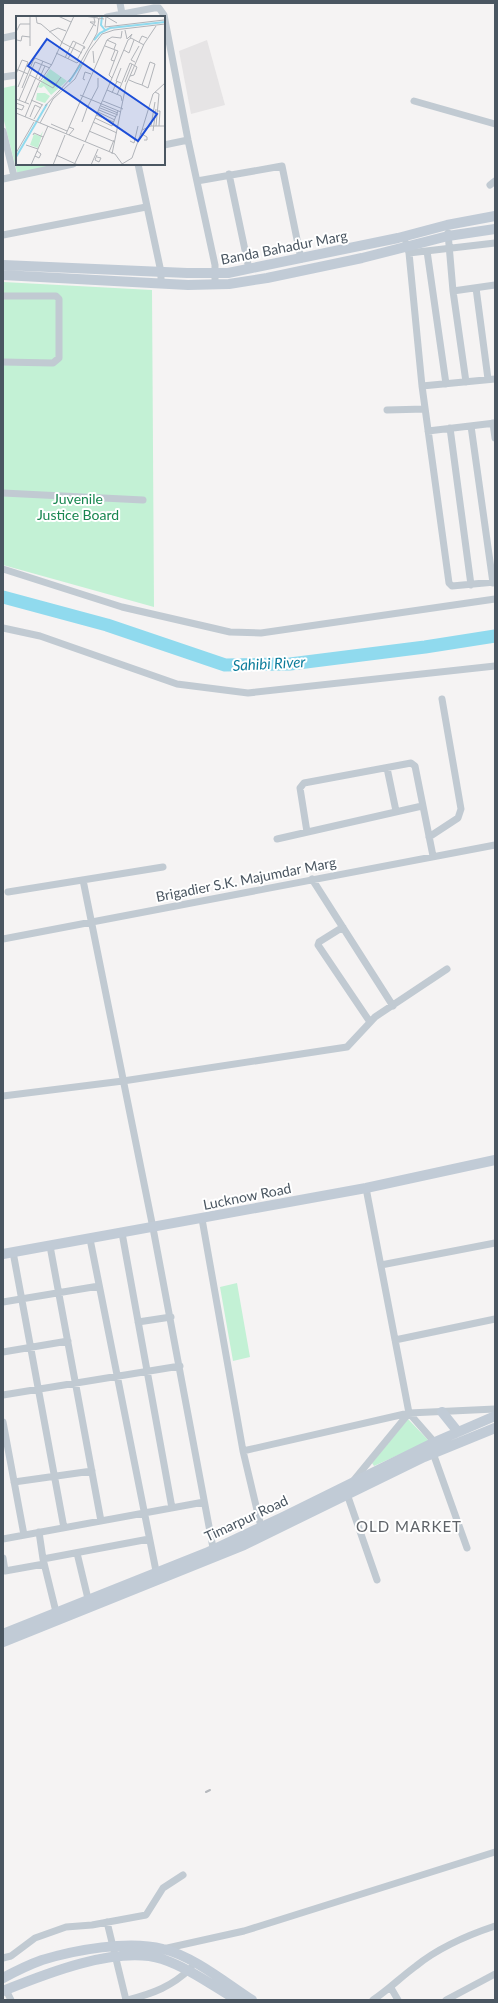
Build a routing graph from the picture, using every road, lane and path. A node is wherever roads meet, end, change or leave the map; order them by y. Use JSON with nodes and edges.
{"nodes":[{"id":1,"x":120,"y":3,"type":"edge"},
{"id":2,"x":122,"y":14,"type":"junction"},
{"id":3,"x":112,"y":16,"type":"edge"},
{"id":4,"x":164,"y":16,"type":"edge"},
{"id":5,"x":165,"y":20,"type":"edge"},
{"id":6,"x":16,"y":35,"type":"edge"},
{"id":7,"x":3,"y":38,"type":"edge"},
{"id":8,"x":16,"y":75,"type":"edge"},
{"id":9,"x":3,"y":78,"type":"edge"},
{"id":10,"x":414,"y":101,"type":"dead end"},
{"id":11,"x":495,"y":124,"type":"edge"},
{"id":12,"x":3,"y":131,"type":"edge"},
{"id":13,"x":188,"y":140,"type":"junction"},
{"id":14,"x":165,"y":145,"type":"edge"},
{"id":15,"x":65,"y":165,"type":"edge"},
{"id":16,"x":138,"y":165,"type":"edge"},
{"id":17,"x":48,"y":167,"type":"edge"},
{"id":18,"x":229,"y":174,"type":"junction"},
{"id":19,"x":14,"y":176,"type":"junction"},
{"id":20,"x":3,"y":179,"type":"edge"},
{"id":21,"x":197,"y":181,"type":"junction"},
{"id":22,"x":146,"y":207,"type":"junction"},
{"id":23,"x":495,"y":216,"type":"edge"},
{"id":24,"x":447,"y":225,"type":"junction"},
{"id":25,"x":495,"y":228,"type":"edge"},
{"id":26,"x":3,"y":234,"type":"edge"},
{"id":27,"x":448,"y":236,"type":"junction"},
{"id":28,"x":495,"y":243,"type":"edge"},
{"id":29,"x":407,"y":245,"type":"junction"},
{"id":30,"x":448,"y":249,"type":"junction"},
{"id":31,"x":427,"y":251,"type":"junction"},
{"id":32,"x":301,"y":259,"type":"junction"},
{"id":33,"x":3,"y":265,"type":"edge"},
{"id":34,"x":266,"y":266,"type":"junction"},
{"id":35,"x":249,"y":270,"type":"junction"},
{"id":36,"x":161,"y":272,"type":"junction"},
{"id":37,"x":3,"y":275,"type":"edge"},
{"id":38,"x":267,"y":278,"type":"junction"},
{"id":39,"x":216,"y":279,"type":"junction"},
{"id":40,"x":161,"y":283,"type":"junction"},
{"id":41,"x":495,"y":286,"type":"edge"},
{"id":42,"x":476,"y":288,"type":"junction"},
{"id":43,"x":453,"y":291,"type":"junction"},
{"id":44,"x":3,"y":296,"type":"edge"},
{"id":45,"x":3,"y":362,"type":"edge"},
{"id":46,"x":492,"y":379,"type":"edge"},
{"id":47,"x":466,"y":382,"type":"junction"},
{"id":48,"x":446,"y":384,"type":"junction"},
{"id":49,"x":422,"y":386,"type":"junction"},
{"id":50,"x":425,"y":409,"type":"junction"},
{"id":51,"x":387,"y":410,"type":"dead end"},
{"id":52,"x":494,"y":423,"type":"edge"},
{"id":53,"x":471,"y":426,"type":"junction"},
{"id":54,"x":450,"y":428,"type":"junction"},
{"id":55,"x":428,"y":431,"type":"junction"},
{"id":56,"x":495,"y":438,"type":"edge"},
{"id":57,"x":3,"y":493,"type":"edge"},
{"id":58,"x":143,"y":500,"type":"dead end"},
{"id":59,"x":495,"y":542,"type":"edge"},
{"id":60,"x":487,"y":543,"type":"junction"},
{"id":61,"x":492,"y":560,"type":"edge"},
{"id":62,"x":3,"y":569,"type":"edge"},
{"id":63,"x":494,"y":583,"type":"edge"},
{"id":64,"x":471,"y":585,"type":"junction"},
{"id":65,"x":495,"y":599,"type":"edge"},
{"id":66,"x":3,"y":628,"type":"edge"},
{"id":67,"x":495,"y":666,"type":"edge"},
{"id":68,"x":442,"y":699,"type":"dead end"},
{"id":69,"x":387,"y":768,"type":"junction"},
{"id":70,"x":422,"y":806,"type":"junction"},
{"id":71,"x":396,"y":811,"type":"junction"},
{"id":72,"x":307,"y":832,"type":"junction"},
{"id":73,"x":429,"y":837,"type":"junction"},
{"id":74,"x":277,"y":839,"type":"dead end"},
{"id":75,"x":495,"y":844,"type":"edge"},
{"id":76,"x":433,"y":856,"type":"junction"},
{"id":77,"x":163,"y":866,"type":"dead end"},
{"id":78,"x":312,"y":879,"type":"junction"},
{"id":79,"x":83,"y":880,"type":"junction"},
{"id":80,"x":8,"y":892,"type":"dead end"},
{"id":81,"x":91,"y":922,"type":"junction"},
{"id":82,"x":343,"y":927,"type":"junction"},
{"id":83,"x":3,"y":939,"type":"edge"},
{"id":84,"x":447,"y":969,"type":"dead end"},
{"id":85,"x":393,"y":1006,"type":"junction"},
{"id":86,"x":370,"y":1022,"type":"junction"},
{"id":87,"x":123,"y":1081,"type":"junction"},
{"id":88,"x":3,"y":1096,"type":"edge"},
{"id":89,"x":495,"y":1160,"type":"edge"},
{"id":90,"x":366,"y":1188,"type":"junction"},
{"id":91,"x":202,"y":1219,"type":"junction"},
{"id":92,"x":153,"y":1228,"type":"junction"},
{"id":93,"x":122,"y":1233,"type":"junction"},
{"id":94,"x":90,"y":1239,"type":"junction"},
{"id":95,"x":495,"y":1243,"type":"edge"},
{"id":96,"x":50,"y":1246,"type":"junction"},
{"id":97,"x":14,"y":1252,"type":"junction"},
{"id":98,"x":3,"y":1254,"type":"edge"},
{"id":99,"x":381,"y":1265,"type":"junction"},
{"id":100,"x":99,"y":1286,"type":"junction"},
{"id":101,"x":59,"y":1294,"type":"junction"},
{"id":102,"x":22,"y":1299,"type":"junction"},
{"id":103,"x":3,"y":1302,"type":"edge"},
{"id":104,"x":171,"y":1317,"type":"junction"},
{"id":105,"x":495,"y":1319,"type":"edge"},
{"id":106,"x":138,"y":1322,"type":"junction"},
{"id":107,"x":395,"y":1340,"type":"junction"},
{"id":108,"x":68,"y":1341,"type":"junction"},
{"id":109,"x":31,"y":1347,"type":"junction"},
{"id":110,"x":3,"y":1352,"type":"edge"},
{"id":111,"x":180,"y":1366,"type":"junction"},
{"id":112,"x":147,"y":1370,"type":"junction"},
{"id":113,"x":116,"y":1375,"type":"junction"},
{"id":114,"x":75,"y":1382,"type":"junction"},
{"id":115,"x":38,"y":1389,"type":"junction"},
{"id":116,"x":3,"y":1395,"type":"edge"},
{"id":117,"x":495,"y":1409,"type":"edge"},
{"id":118,"x":442,"y":1412,"type":"junction"},
{"id":119,"x":409,"y":1413,"type":"junction"},
{"id":120,"x":495,"y":1416,"type":"edge"},
{"id":121,"x":3,"y":1422,"type":"edge"},
{"id":122,"x":495,"y":1428,"type":"edge"},
{"id":123,"x":458,"y":1432,"type":"junction"},
{"id":124,"x":436,"y":1448,"type":"junction"},
{"id":125,"x":243,"y":1451,"type":"junction"},
{"id":126,"x":92,"y":1471,"type":"junction"},
{"id":127,"x":54,"y":1477,"type":"junction"},
{"id":128,"x":354,"y":1481,"type":"junction"},
{"id":129,"x":14,"y":1482,"type":"junction"},
{"id":130,"x":347,"y":1494,"type":"junction"},
{"id":131,"x":204,"y":1502,"type":"junction"},
{"id":132,"x":172,"y":1508,"type":"junction"},
{"id":133,"x":144,"y":1513,"type":"junction"},
{"id":134,"x":101,"y":1521,"type":"junction"},
{"id":135,"x":64,"y":1528,"type":"junction"},
{"id":136,"x":39,"y":1532,"type":"junction"},
{"id":137,"x":262,"y":1532,"type":"junction"},
{"id":138,"x":24,"y":1535,"type":"junction"},
{"id":139,"x":3,"y":1539,"type":"edge"},
{"id":140,"x":149,"y":1539,"type":"junction"},
{"id":141,"x":467,"y":1548,"type":"dead end"},
{"id":142,"x":77,"y":1553,"type":"junction"},
{"id":143,"x":214,"y":1553,"type":"junction"},
{"id":144,"x":3,"y":1558,"type":"edge"},
{"id":145,"x":43,"y":1562,"type":"junction"},
{"id":146,"x":157,"y":1577,"type":"junction"},
{"id":147,"x":377,"y":1580,"type":"dead end"},
{"id":148,"x":89,"y":1604,"type":"junction"},
{"id":149,"x":57,"y":1616,"type":"junction"},
{"id":150,"x":3,"y":1634,"type":"edge"},
{"id":151,"x":3,"y":1642,"type":"edge"},
{"id":152,"x":495,"y":1852,"type":"edge"},
{"id":153,"x":183,"y":1875,"type":"dead end"},
{"id":154,"x":107,"y":1922,"type":"junction"},
{"id":155,"x":495,"y":1926,"type":"edge"},
{"id":156,"x":113,"y":1947,"type":"junction"},
{"id":157,"x":162,"y":1949,"type":"junction"},
{"id":158,"x":116,"y":1957,"type":"junction"},
{"id":159,"x":151,"y":1957,"type":"junction"},
{"id":160,"x":3,"y":1958,"type":"edge"},
{"id":161,"x":196,"y":1964,"type":"junction"},
{"id":162,"x":188,"y":1971,"type":"junction"},
{"id":163,"x":495,"y":1974,"type":"edge"},
{"id":164,"x":3,"y":1978,"type":"edge"},
{"id":165,"x":392,"y":1988,"type":"junction"},
{"id":166,"x":5,"y":1990,"type":"edge"},
{"id":167,"x":12,"y":2000,"type":"edge"},
{"id":168,"x":127,"y":2000,"type":"edge"},
{"id":169,"x":237,"y":2000,"type":"edge"},
{"id":170,"x":252,"y":2000,"type":"edge"},
{"id":171,"x":373,"y":2000,"type":"edge"},
{"id":172,"x":398,"y":2000,"type":"edge"},
{"id":173,"x":446,"y":2000,"type":"edge"}],
"edges":[{"from":1,"to":2,"type":"street"},
{"from":2,"to":3,"type":"street"},
{"from":2,"to":4,"type":"street"},
{"from":5,"to":13,"type":"street"},
{"from":6,"to":7,"type":"street"},
{"from":8,"to":9,"type":"street"},
{"from":10,"to":11,"type":"street"},
{"from":12,"to":19,"type":"street"},
{"from":13,"to":14,"type":"street"},
{"from":13,"to":21,"type":"street"},
{"from":15,"to":17,"type":"street"},
{"from":16,"to":22,"type":"street"},
{"from":17,"to":19,"type":"street"},
{"from":18,"to":21,"type":"street"},
{"from":18,"to":32,"type":"street"},
{"from":18,"to":35,"type":"street"},
{"from":19,"to":20,"type":"street"},
{"from":21,"to":39,"type":"street"},
{"from":22,"to":26,"type":"street"},
{"from":22,"to":36,"type":"street"},
{"from":23,"to":24,"type":"street","name":"Banda Bahadur Marg"},
{"from":24,"to":27,"type":"street"},
{"from":24,"to":29,"type":"street","name":"Banda Bahadur Marg"},
{"from":25,"to":27,"type":"street","name":"Banda Bahadur Marg"},
{"from":27,"to":29,"type":"street","name":"Banda Bahadur Marg"},
{"from":27,"to":30,"type":"street"},
{"from":28,"to":30,"type":"street"},
{"from":29,"to":31,"type":"street"},
{"from":29,"to":32,"type":"street","name":"Banda Bahadur Marg"},
{"from":29,"to":38,"type":"street","name":"Banda Bahadur Marg"},
{"from":29,"to":49,"type":"street"},
{"from":30,"to":31,"type":"street"},
{"from":30,"to":43,"type":"street"},
{"from":31,"to":48,"type":"street"},
{"from":32,"to":34,"type":"street","name":"Banda Bahadur Marg"},
{"from":33,"to":36,"type":"street","name":"Banda Bahadur Marg"},
{"from":34,"to":35,"type":"street","name":"Banda Bahadur Marg"},
{"from":34,"to":38,"type":"street"},
{"from":35,"to":39,"type":"street","name":"Banda Bahadur Marg"},
{"from":36,"to":39,"type":"street","name":"Banda Bahadur Marg"},
{"from":36,"to":40,"type":"street"},
{"from":37,"to":40,"type":"street","name":"Banda Bahadur Marg"},
{"from":38,"to":39,"type":"street","name":"Banda Bahadur Marg"},
{"from":39,"to":40,"type":"street","name":"Banda Bahadur Marg"},
{"from":41,"to":42,"type":"street"},
{"from":42,"to":43,"type":"street"},
{"from":42,"to":46,"type":"street"},
{"from":43,"to":47,"type":"street"},
{"from":44,"to":45,"type":"street"},
{"from":46,"to":47,"type":"street"},
{"from":47,"to":48,"type":"street"},
{"from":48,"to":49,"type":"street"},
{"from":49,"to":50,"type":"street"},
{"from":50,"to":51,"type":"street"},
{"from":50,"to":55,"type":"street"},
{"from":52,"to":53,"type":"street"},
{"from":52,"to":56,"type":"street"},
{"from":53,"to":54,"type":"street"},
{"from":53,"to":60,"type":"street"},
{"from":54,"to":55,"type":"street"},
{"from":54,"to":64,"type":"street"},
{"from":55,"to":64,"type":"street"},
{"from":57,"to":58,"type":"street"},
{"from":59,"to":60,"type":"street"},
{"from":60,"to":61,"type":"street"},
{"from":61,"to":63,"type":"street"},
{"from":62,"to":65,"type":"street"},
{"from":63,"to":64,"type":"street"},
{"from":66,"to":67,"type":"street"},
{"from":68,"to":73,"type":"street"},
{"from":69,"to":70,"type":"street"},
{"from":69,"to":71,"type":"street"},
{"from":69,"to":72,"type":"street"},
{"from":70,"to":71,"type":"street"},
{"from":70,"to":73,"type":"street"},
{"from":71,"to":72,"type":"street"},
{"from":72,"to":74,"type":"street"},
{"from":73,"to":76,"type":"street"},
{"from":75,"to":76,"type":"street","name":"Brigadier S.K. Majumdar Marg"},
{"from":76,"to":78,"type":"street","name":"Brigadier S.K. Majumdar Marg"},
{"from":77,"to":79,"type":"street"},
{"from":78,"to":81,"type":"street","name":"Brigadier S.K. Majumdar Marg"},
{"from":78,"to":82,"type":"street"},
{"from":79,"to":80,"type":"street"},
{"from":79,"to":81,"type":"street"},
{"from":81,"to":83,"type":"street","name":"Brigadier S.K. Majumdar Marg"},
{"from":81,"to":87,"type":"street"},
{"from":82,"to":85,"type":"street"},
{"from":82,"to":86,"type":"street"},
{"from":84,"to":85,"type":"street"},
{"from":85,"to":86,"type":"street"},
{"from":86,"to":87,"type":"street"},
{"from":87,"to":88,"type":"street"},
{"from":87,"to":92,"type":"street"},
{"from":89,"to":90,"type":"street","name":"Lucknow Road"},
{"from":90,"to":91,"type":"street","name":"Lucknow Road"},
{"from":90,"to":99,"type":"street"},
{"from":91,"to":92,"type":"street","name":"Lucknow Road"},
{"from":91,"to":125,"type":"street"},
{"from":92,"to":93,"type":"street","name":"Lucknow Road"},
{"from":92,"to":104,"type":"street"},
{"from":93,"to":94,"type":"street","name":"Lucknow Road"},
{"from":93,"to":106,"type":"street"},
{"from":94,"to":96,"type":"street","name":"Lucknow Road"},
{"from":94,"to":100,"type":"street"},
{"from":95,"to":99,"type":"street"},
{"from":96,"to":97,"type":"street","name":"Lucknow Road"},
{"from":96,"to":101,"type":"street"},
{"from":97,"to":98,"type":"street","name":"Lucknow Road"},
{"from":97,"to":102,"type":"street"},
{"from":99,"to":107,"type":"street"},
{"from":100,"to":101,"type":"street"},
{"from":100,"to":113,"type":"street"},
{"from":101,"to":102,"type":"street"},
{"from":101,"to":108,"type":"street"},
{"from":102,"to":103,"type":"street"},
{"from":102,"to":109,"type":"street"},
{"from":104,"to":106,"type":"street"},
{"from":104,"to":111,"type":"street"},
{"from":105,"to":107,"type":"street"},
{"from":106,"to":112,"type":"street"},
{"from":107,"to":119,"type":"street"},
{"from":108,"to":109,"type":"street"},
{"from":108,"to":114,"type":"street"},
{"from":109,"to":110,"type":"street"},
{"from":109,"to":115,"type":"street"},
{"from":111,"to":112,"type":"street"},
{"from":111,"to":131,"type":"street"},
{"from":112,"to":113,"type":"street"},
{"from":112,"to":132,"type":"street"},
{"from":113,"to":114,"type":"street"},
{"from":113,"to":133,"type":"street"},
{"from":114,"to":115,"type":"street"},
{"from":114,"to":126,"type":"street"},
{"from":115,"to":116,"type":"street"},
{"from":115,"to":127,"type":"street"},
{"from":117,"to":118,"type":"street"},
{"from":118,"to":119,"type":"street"},
{"from":118,"to":123,"type":"street"},
{"from":119,"to":124,"type":"street"},
{"from":119,"to":125,"type":"street"},
{"from":119,"to":128,"type":"street"},
{"from":120,"to":123,"type":"street","name":"Timarpur Road"},
{"from":121,"to":129,"type":"street"},
{"from":122,"to":124,"type":"street","name":"Timarpur Road"},
{"from":123,"to":124,"type":"street","name":"Timarpur Road"},
{"from":124,"to":128,"type":"street","name":"Timarpur Road"},
{"from":124,"to":130,"type":"street","name":"Timarpur Road"},
{"from":124,"to":141,"type":"street"},
{"from":125,"to":137,"type":"street"},
{"from":126,"to":127,"type":"street"},
{"from":126,"to":134,"type":"street"},
{"from":127,"to":129,"type":"street"},
{"from":127,"to":135,"type":"street"},
{"from":128,"to":137,"type":"street","name":"Timarpur Road"},
{"from":129,"to":138,"type":"street"},
{"from":130,"to":137,"type":"street","name":"Timarpur Road"},
{"from":130,"to":147,"type":"street"},
{"from":131,"to":132,"type":"street"},
{"from":131,"to":143,"type":"street"},
{"from":132,"to":133,"type":"street"},
{"from":133,"to":134,"type":"street"},
{"from":133,"to":140,"type":"street"},
{"from":134,"to":135,"type":"street"},
{"from":135,"to":136,"type":"street"},
{"from":136,"to":138,"type":"street"},
{"from":136,"to":145,"type":"street"},
{"from":137,"to":143,"type":"street","name":"Timarpur Road"},
{"from":138,"to":139,"type":"street"},
{"from":140,"to":142,"type":"street"},
{"from":140,"to":146,"type":"street"},
{"from":142,"to":145,"type":"street"},
{"from":142,"to":148,"type":"street"},
{"from":143,"to":146,"type":"street","name":"Timarpur Road"},
{"from":144,"to":145,"type":"street"},
{"from":145,"to":149,"type":"street"},
{"from":146,"to":148,"type":"street","name":"Timarpur Road"},
{"from":148,"to":149,"type":"street","name":"Timarpur Road"},
{"from":149,"to":150,"type":"street","name":"Timarpur Road"},
{"from":149,"to":151,"type":"street","name":"Timarpur Road"},
{"from":152,"to":157,"type":"street"},
{"from":153,"to":154,"type":"street"},
{"from":154,"to":156,"type":"street"},
{"from":154,"to":160,"type":"street"},
{"from":155,"to":165,"type":"street"},
{"from":156,"to":157,"type":"street"},
{"from":156,"to":158,"type":"street"},
{"from":156,"to":164,"type":"street"},
{"from":157,"to":159,"type":"street"},
{"from":157,"to":161,"type":"street"},
{"from":158,"to":159,"type":"street"},
{"from":158,"to":166,"type":"street"},
{"from":158,"to":168,"type":"street"},
{"from":159,"to":162,"type":"street"},
{"from":161,"to":162,"type":"street"},
{"from":161,"to":170,"type":"street"},
{"from":162,"to":168,"type":"street"},
{"from":162,"to":169,"type":"street"},
{"from":163,"to":173,"type":"street"},
{"from":165,"to":171,"type":"street"},
{"from":165,"to":172,"type":"street"},
{"from":166,"to":167,"type":"street"}]}
